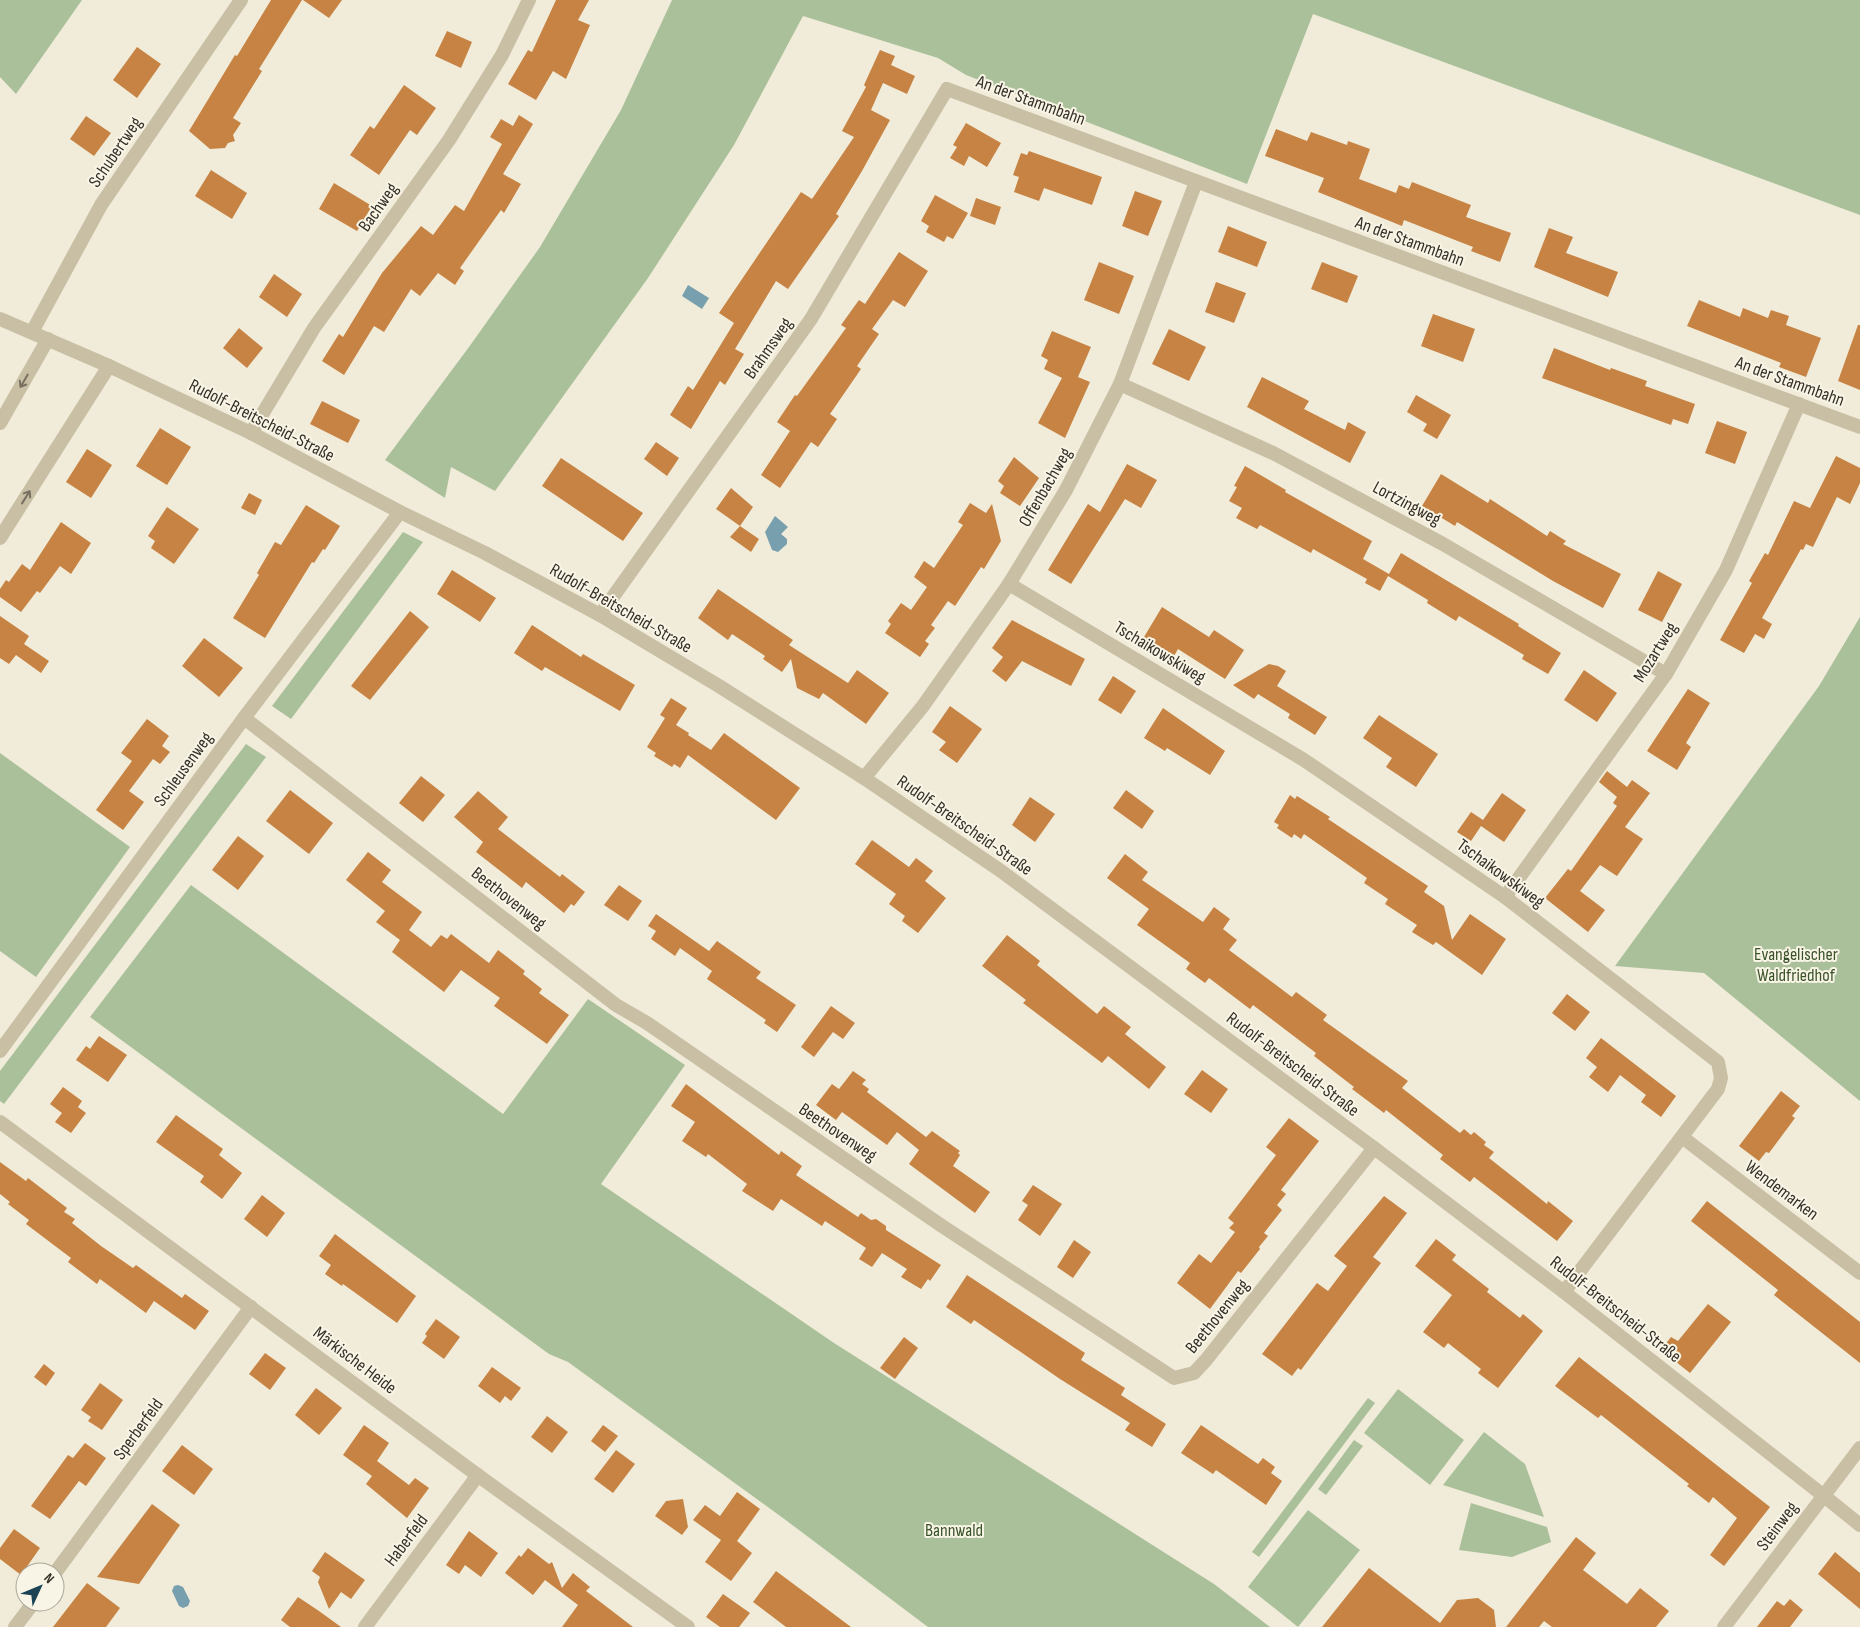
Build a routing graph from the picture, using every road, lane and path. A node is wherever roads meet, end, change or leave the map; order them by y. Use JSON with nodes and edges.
{"nodes":[{"id":1,"x":241,"y":0,"type":"edge"},
{"id":2,"x":530,"y":0,"type":"edge"},
{"id":3,"x":948,"y":89,"type":"joint"},
{"id":4,"x":1196,"y":182,"type":"junction"},
{"id":5,"x":0,"y":319,"type":"edge"},
{"id":6,"x":32,"y":332,"type":"junction"},
{"id":7,"x":48,"y":339,"type":"junction"},
{"id":8,"x":109,"y":366,"type":"junction"},
{"id":9,"x":1120,"y":384,"type":"junction"},
{"id":10,"x":1799,"y":404,"type":"junction"},
{"id":11,"x":0,"y":423,"type":"edge"},
{"id":12,"x":1860,"y":428,"type":"edge"},
{"id":13,"x":251,"y":433,"type":"junction"},
{"id":14,"x":400,"y":512,"type":"junction"},
{"id":15,"x":0,"y":538,"type":"edge"},
{"id":16,"x":1009,"y":584,"type":"junction"},
{"id":17,"x":600,"y":615,"type":"junction"},
{"id":18,"x":1666,"y":674,"type":"junction"},
{"id":19,"x":244,"y":718,"type":"junction"},
{"id":20,"x":864,"y":778,"type":"junction"},
{"id":21,"x":1505,"y":897,"type":"junction"},
{"id":22,"x":0,"y":1051,"type":"edge"},
{"id":23,"x":0,"y":1122,"type":"edge"},
{"id":24,"x":1682,"y":1136,"type":"junction"},
{"id":25,"x":1374,"y":1148,"type":"junction"},
{"id":26,"x":1860,"y":1273,"type":"edge"},
{"id":27,"x":1564,"y":1292,"type":"junction"},
{"id":28,"x":251,"y":1307,"type":"junction"},
{"id":29,"x":1860,"y":1448,"type":"edge"},
{"id":30,"x":478,"y":1475,"type":"junction"},
{"id":31,"x":1824,"y":1496,"type":"junction"},
{"id":32,"x":1860,"y":1525,"type":"edge"},
{"id":33,"x":63,"y":1562,"type":"edge"},
{"id":34,"x":26,"y":1612,"type":"edge"},
{"id":35,"x":15,"y":1627,"type":"edge"},
{"id":36,"x":365,"y":1627,"type":"edge"},
{"id":37,"x":688,"y":1627,"type":"edge"},
{"id":38,"x":1724,"y":1627,"type":"edge"}],
"edges":[{"from":1,"to":6,"type":"street","name":"Schubertweg"},
{"from":2,"to":13,"type":"street","name":"Bachweg"},
{"from":3,"to":4,"type":"street","name":"An der Stammbahn"},
{"from":3,"to":17,"type":"street","name":"Brahmsweg"},
{"from":4,"to":9,"type":"street","name":"Offenbachweg"},
{"from":4,"to":10,"type":"street","name":"An der Stammbahn"},
{"from":5,"to":6,"type":"street","name":"Rudolf-Breitscheid-Straße"},
{"from":6,"to":7,"type":"street","name":"Rudolf-Breitscheid-Straße"},
{"from":7,"to":8,"type":"street","name":"Rudolf-Breitscheid-Straße"},
{"from":7,"to":11,"type":"street","one_way":true},
{"from":8,"to":13,"type":"street","name":"Rudolf-Breitscheid-Straße"},
{"from":15,"to":8,"type":"street","one_way":true},
{"from":9,"to":16,"type":"street","name":"Offenbachweg"},
{"from":9,"to":18,"type":"street","name":"Lortzingweg"},
{"from":10,"to":12,"type":"street","name":"An der Stammbahn"},
{"from":10,"to":18,"type":"street","name":"Mozartweg"},
{"from":13,"to":14,"type":"street","name":"Rudolf-Breitscheid-Straße"},
{"from":14,"to":17,"type":"street","name":"Rudolf-Breitscheid-Straße"},
{"from":14,"to":19,"type":"street","name":"Schleusenweg"},
{"from":16,"to":20,"type":"street","name":"Offenbachweg"},
{"from":16,"to":21,"type":"street","name":"Tschaikowskiweg"},
{"from":17,"to":20,"type":"street","name":"Rudolf-Breitscheid-Straße"},
{"from":18,"to":21,"type":"street","name":"Mozartweg"},
{"from":19,"to":22,"type":"street","name":"Schleusenweg"},
{"from":19,"to":25,"type":"street","name":"Beethovenweg"},
{"from":20,"to":25,"type":"street","name":"Rudolf-Breitscheid-Straße"},
{"from":21,"to":24,"type":"street","name":"Tschaikowskiweg"},
{"from":23,"to":28,"type":"street","name":"Märkische Heide"},
{"from":24,"to":26,"type":"street","name":"Wendemarken"},
{"from":24,"to":27,"type":"street","name":"Tschaikowskiweg"},
{"from":25,"to":27,"type":"street","name":"Rudolf-Breitscheid-Straße"},
{"from":27,"to":31,"type":"street","name":"Rudolf-Breitscheid-Straße"},
{"from":28,"to":30,"type":"street","name":"Märkische Heide"},
{"from":28,"to":33,"type":"street","name":"Sperberfeld"},
{"from":29,"to":31,"type":"street","name":"Steinweg"},
{"from":30,"to":36,"type":"street","name":"Haberfeld"},
{"from":30,"to":37,"type":"street","name":"Märkische Heide"},
{"from":31,"to":32,"type":"street","name":"Rudolf-Breitscheid-Straße"},
{"from":31,"to":38,"type":"street","name":"Steinweg"},
{"from":34,"to":35,"type":"street"}]}
